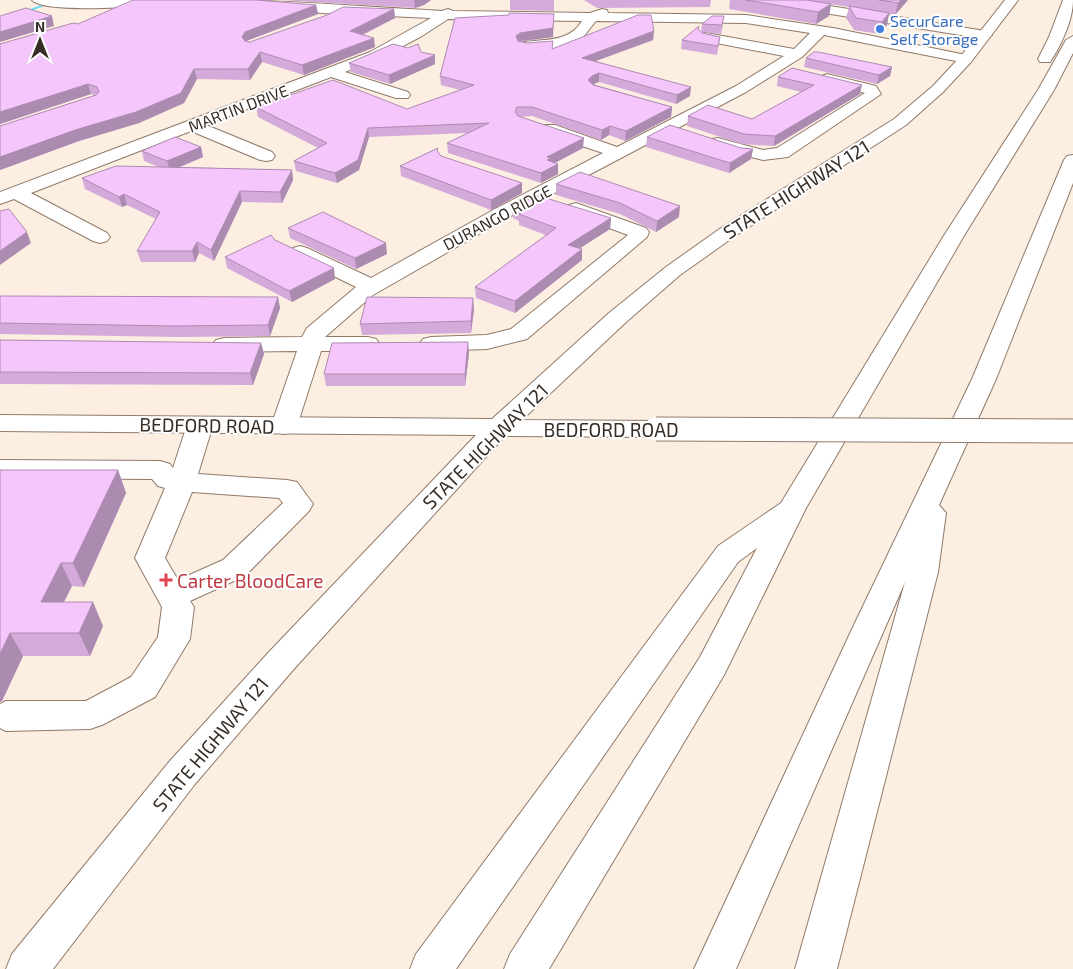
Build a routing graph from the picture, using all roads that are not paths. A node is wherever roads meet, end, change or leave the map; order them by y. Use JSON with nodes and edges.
{"nodes":[{"id":1,"x":38,"y":0,"type":"edge"},
{"id":2,"x":182,"y":0,"type":"edge"},
{"id":3,"x":221,"y":0,"type":"edge"},
{"id":4,"x":467,"y":0,"type":"edge"},
{"id":5,"x":769,"y":0,"type":"edge"},
{"id":6,"x":1068,"y":0,"type":"edge"},
{"id":7,"x":1008,"y":1,"type":"edge"},
{"id":8,"x":614,"y":4,"type":"dead end"},
{"id":9,"x":95,"y":5,"type":"junction"},
{"id":10,"x":342,"y":10,"type":"junction"},
{"id":11,"x":445,"y":15,"type":"junction"},
{"id":12,"x":591,"y":16,"type":"junction"},
{"id":13,"x":90,"y":19,"type":"edge"},
{"id":14,"x":314,"y":23,"type":"edge"},
{"id":15,"x":821,"y":30,"type":"junction"},
{"id":16,"x":985,"y":35,"type":"junction"},
{"id":17,"x":706,"y":37,"type":"edge"},
{"id":18,"x":1073,"y":40,"type":"edge"},
{"id":19,"x":526,"y":46,"type":"edge"},
{"id":20,"x":966,"y":59,"type":"junction"},
{"id":21,"x":796,"y":63,"type":"junction"},
{"id":22,"x":331,"y":72,"type":"junction"},
{"id":23,"x":814,"y":76,"type":"edge"},
{"id":24,"x":1041,"y":79,"type":"junction"},
{"id":25,"x":402,"y":96,"type":"dead end"},
{"id":26,"x":535,"y":124,"type":"edge"},
{"id":27,"x":191,"y":125,"type":"junction"},
{"id":28,"x":703,"y":138,"type":"edge"},
{"id":29,"x":619,"y":153,"type":"junction"},
{"id":30,"x":266,"y":156,"type":"dead end"},
{"id":31,"x":1073,"y":160,"type":"edge"},
{"id":32,"x":517,"y":183,"type":"edge"},
{"id":33,"x":539,"y":194,"type":"junction"},
{"id":34,"x":8,"y":195,"type":"edge"},
{"id":35,"x":100,"y":237,"type":"dead end"},
{"id":36,"x":285,"y":245,"type":"edge"},
{"id":37,"x":372,"y":286,"type":"junction"},
{"id":38,"x":311,"y":344,"type":"junction"},
{"id":39,"x":206,"y":346,"type":"edge"},
{"id":40,"x":0,"y":423,"type":"edge"},
{"id":41,"x":200,"y":425,"type":"junction"},
{"id":42,"x":284,"y":426,"type":"junction"},
{"id":43,"x":498,"y":428,"type":"junction"},
{"id":44,"x":1073,"y":431,"type":"edge"},
{"id":45,"x":0,"y":469,"type":"edge"},
{"id":46,"x":182,"y":482,"type":"junction"},
{"id":47,"x":937,"y":483,"type":"junction"},
{"id":48,"x":792,"y":508,"type":"junction"},
{"id":49,"x":172,"y":596,"type":"junction"},
{"id":50,"x":6,"y":716,"type":"dead end"},
{"id":51,"x":27,"y":969,"type":"edge"},
{"id":52,"x":431,"y":969,"type":"edge"},
{"id":53,"x":525,"y":969,"type":"edge"},
{"id":54,"x":715,"y":969,"type":"edge"},
{"id":55,"x":816,"y":969,"type":"edge"}],
"edges":[{"from":1,"to":9,"type":"main road"},
{"from":2,"to":9,"type":"main road"},
{"from":3,"to":10,"type":"main road"},
{"from":4,"to":11,"type":"main road","name":"MARTIN DRIVE"},
{"from":5,"to":16,"type":"main road"},
{"from":6,"to":24,"type":"main road"},
{"from":7,"to":16,"type":"main road","name":"STATE HIGHWAY 121"},
{"from":8,"to":12,"type":"main road"},
{"from":9,"to":13,"type":"main road"},
{"from":10,"to":11,"type":"main road"},
{"from":10,"to":14,"type":"main road"},
{"from":11,"to":12,"type":"main road"},
{"from":11,"to":22,"type":"main road","name":"MARTIN DRIVE"},
{"from":12,"to":15,"type":"main road"},
{"from":12,"to":19,"type":"main road"},
{"from":15,"to":20,"type":"main road"},
{"from":15,"to":21,"type":"main road","name":"DURANGO RIDGE"},
{"from":16,"to":20,"type":"main road","name":"STATE HIGHWAY 121"},
{"from":17,"to":21,"type":"main road"},
{"from":18,"to":24,"type":"main road"},
{"from":20,"to":43,"type":"main road","name":"STATE HIGHWAY 121"},
{"from":21,"to":29,"type":"main road","name":"DURANGO RIDGE"},
{"from":22,"to":25,"type":"main road"},
{"from":22,"to":27,"type":"main road","name":"MARTIN DRIVE"},
{"from":23,"to":28,"type":"main road"},
{"from":24,"to":48,"type":"main road"},
{"from":26,"to":29,"type":"main road"},
{"from":27,"to":30,"type":"main road"},
{"from":27,"to":34,"type":"main road","name":"MARTIN DRIVE"},
{"from":29,"to":33,"type":"main road","name":"DURANGO RIDGE"},
{"from":31,"to":47,"type":"main road"},
{"from":32,"to":33,"type":"main road"},
{"from":33,"to":37,"type":"main road","name":"DURANGO RIDGE"},
{"from":33,"to":38,"type":"main road"},
{"from":34,"to":35,"type":"main road"},
{"from":36,"to":37,"type":"main road"},
{"from":37,"to":38,"type":"main road","name":"DURANGO RIDGE"},
{"from":38,"to":39,"type":"main road"},
{"from":38,"to":42,"type":"main road","name":"DURANGO RIDGE"},
{"from":40,"to":41,"type":"main road","name":"BEDFORD ROAD"},
{"from":41,"to":42,"type":"main road","name":"BEDFORD ROAD"},
{"from":41,"to":46,"type":"main road"},
{"from":42,"to":43,"type":"main road","name":"BEDFORD ROAD"},
{"from":43,"to":44,"type":"main road","name":"BEDFORD ROAD","bridge":true},
{"from":43,"to":51,"type":"main road","name":"STATE HIGHWAY 121"},
{"from":45,"to":46,"type":"main road"},
{"from":46,"to":49,"type":"main road"},
{"from":46,"to":49,"type":"main road"},
{"from":47,"to":54,"type":"main road"},
{"from":47,"to":55,"type":"main road"},
{"from":48,"to":52,"type":"main road"},
{"from":48,"to":53,"type":"main road"},
{"from":49,"to":50,"type":"main road"}]}
